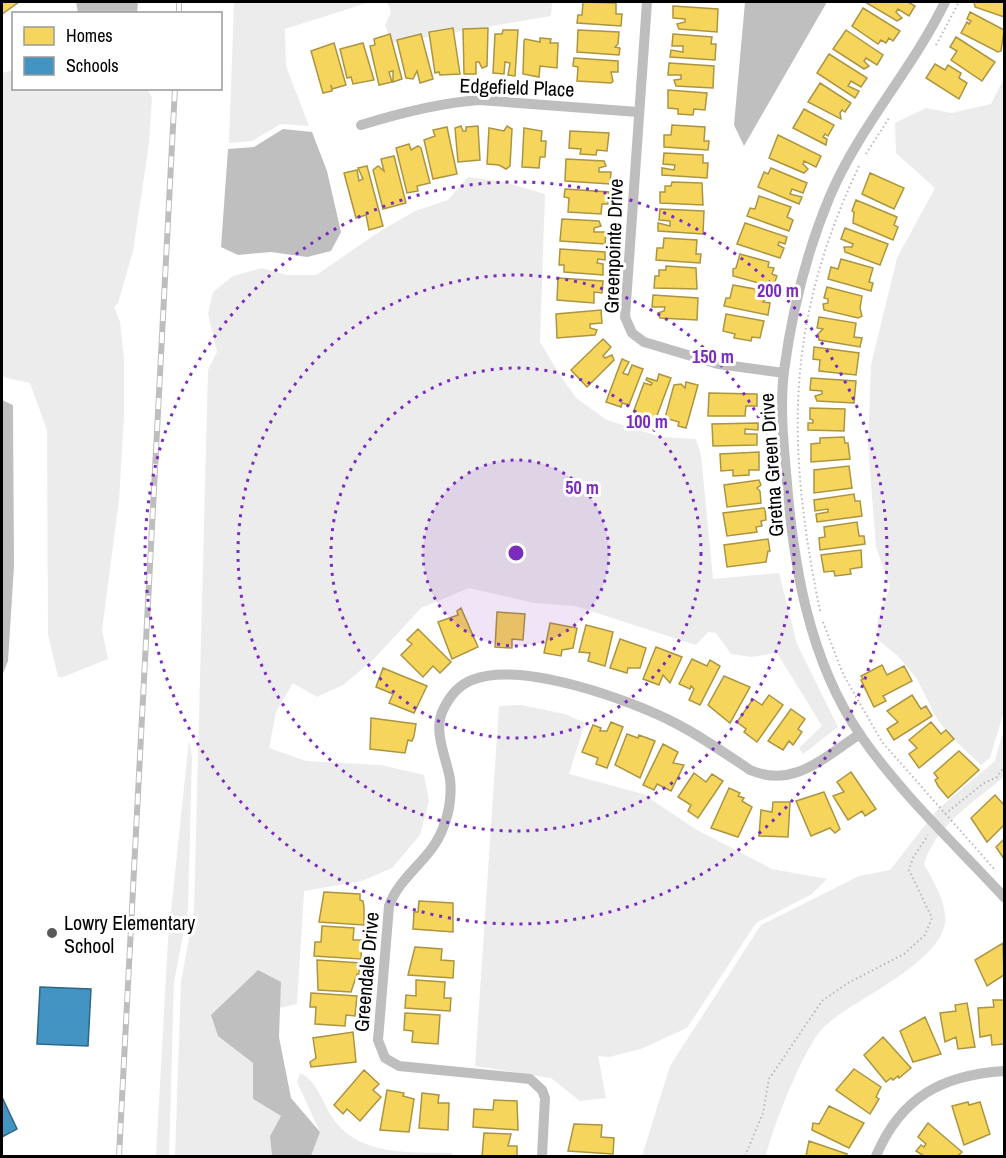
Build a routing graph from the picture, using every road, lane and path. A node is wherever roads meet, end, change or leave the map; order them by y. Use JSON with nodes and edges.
{"nodes":[{"id":1,"x":647,"y":2,"type":"edge"},
{"id":2,"x":945,"y":2,"type":"edge"},
{"id":3,"x":959,"y":2,"type":"edge"},
{"id":4,"x":932,"y":52,"type":"dead end"},
{"id":5,"x":638,"y":112,"type":"junction"},
{"id":6,"x":890,"y":116,"type":"dead end"},
{"id":7,"x":361,"y":124,"type":"dead end"},
{"id":8,"x":784,"y":373,"type":"junction"},
{"id":9,"x":860,"y":734,"type":"junction"},
{"id":10,"x":1005,"y":767,"type":"edge"},
{"id":11,"x":945,"y":814,"type":"junction"},
{"id":12,"x":937,"y":824,"type":"junction"},
{"id":13,"x":998,"y":872,"type":"dead end"},
{"id":14,"x":1005,"y":897,"type":"edge"},
{"id":15,"x":1005,"y":1071,"type":"edge"},
{"id":16,"x":542,"y":1156,"type":"edge"},
{"id":17,"x":745,"y":1156,"type":"edge"},
{"id":18,"x":876,"y":1156,"type":"edge"}],
"edges":[{"from":1,"to":5,"type":"street","name":"Greenpointe Drive"},
{"from":2,"to":8,"type":"street","name":"Gretna Green Drive"},
{"from":3,"to":4,"type":"path"},
{"from":5,"to":7,"type":"street","name":"Edgefield Place"},
{"from":5,"to":8,"type":"street","name":"Greenpointe Drive"},
{"from":6,"to":11,"type":"path"},
{"from":8,"to":9,"type":"street","name":"Gretna Green Drive"},
{"from":9,"to":12,"type":"street","name":"Gretna Green Drive"},
{"from":9,"to":16,"type":"street","name":"Greendale Drive"},
{"from":10,"to":11,"type":"path"},
{"from":11,"to":12,"type":"path"},
{"from":11,"to":13,"type":"path"},
{"from":12,"to":14,"type":"street","name":"Gretna Green Drive"},
{"from":12,"to":17,"type":"path"},
{"from":15,"to":18,"type":"street"}]}
